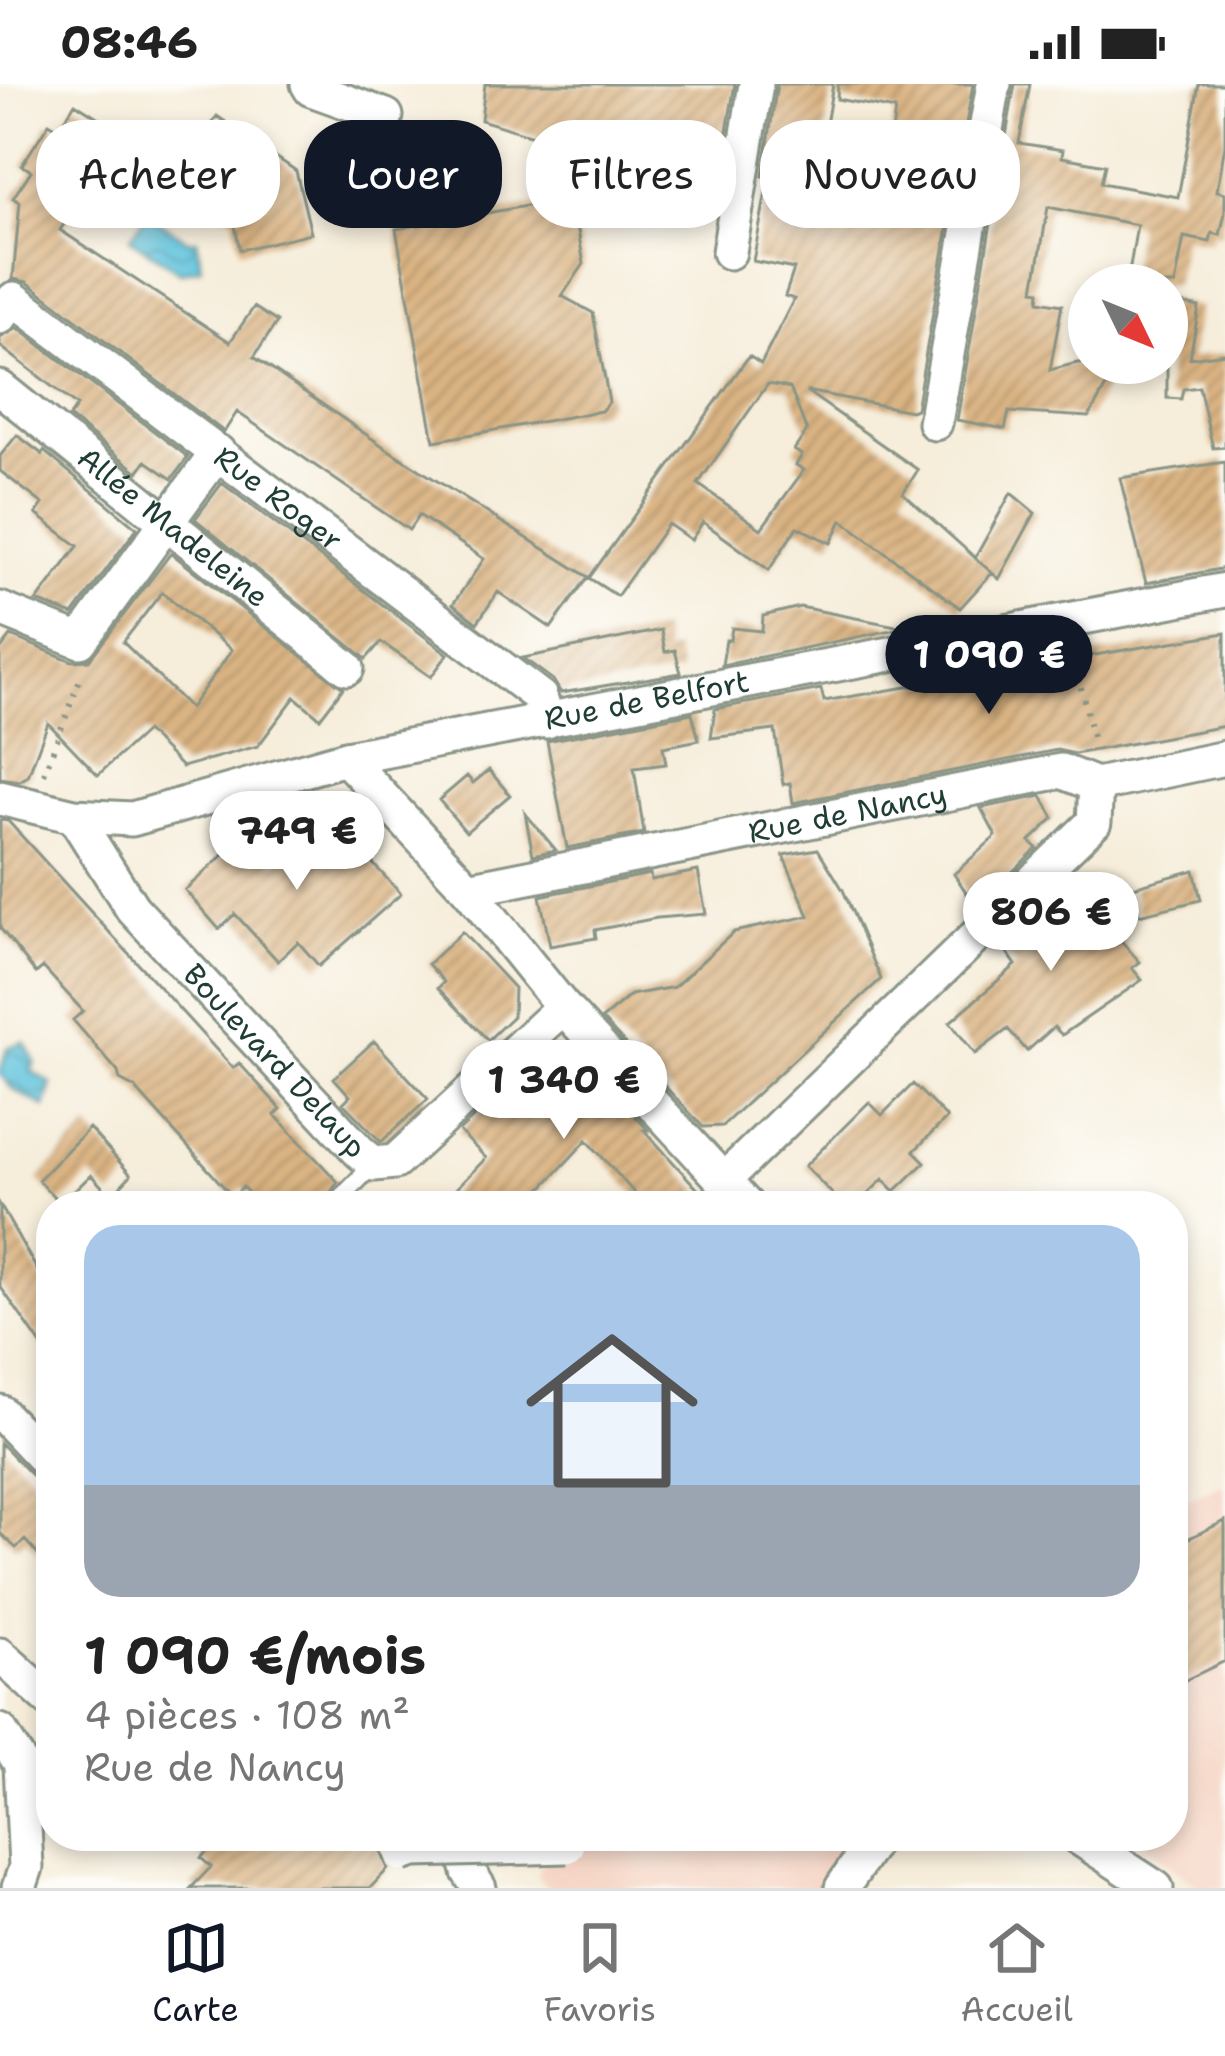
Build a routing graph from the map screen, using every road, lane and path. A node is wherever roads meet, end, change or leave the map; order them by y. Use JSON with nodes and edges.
{"nodes":[{"id":1,"x":308,"y":84,"type":"edge"},
{"id":2,"x":756,"y":84,"type":"edge"},
{"id":3,"x":994,"y":84,"type":"edge"},
{"id":4,"x":386,"y":116,"type":"dead end"},
{"id":5,"x":728,"y":252,"type":"dead end"},
{"id":6,"x":7,"y":308,"type":"edge"},
{"id":7,"x":0,"y":388,"type":"edge"},
{"id":8,"x":935,"y":423,"type":"dead end"},
{"id":9,"x":218,"y":452,"type":"junction"},
{"id":10,"x":168,"y":520,"type":"junction"},
{"id":11,"x":1225,"y":590,"type":"edge"},
{"id":12,"x":0,"y":609,"type":"edge"},
{"id":13,"x":1066,"y":621,"type":"junction"},
{"id":14,"x":80,"y":641,"type":"junction"},
{"id":15,"x":346,"y":668,"type":"dead end"},
{"id":16,"x":547,"y":722,"type":"junction"},
{"id":17,"x":346,"y":758,"type":"junction"},
{"id":18,"x":1225,"y":758,"type":"edge"},
{"id":19,"x":1099,"y":784,"type":"junction"},
{"id":20,"x":16,"y":802,"type":"edge"},
{"id":21,"x":74,"y":816,"type":"junction"},
{"id":22,"x":468,"y":889,"type":"junction"},
{"id":23,"x":562,"y":1006,"type":"junction"},
{"id":24,"x":374,"y":1163,"type":"junction"},
{"id":25,"x":724,"y":1180,"type":"junction"},
{"id":26,"x":347,"y":1191,"type":"edge"},
{"id":27,"x":734,"y":1191,"type":"edge"},
{"id":28,"x":0,"y":1412,"type":"edge"},
{"id":29,"x":36,"y":1450,"type":"edge"},
{"id":30,"x":0,"y":1655,"type":"edge"},
{"id":31,"x":36,"y":1687,"type":"edge"},
{"id":32,"x":0,"y":1731,"type":"edge"},
{"id":33,"x":411,"y":1851,"type":"edge"},
{"id":34,"x":463,"y":1851,"type":"edge"},
{"id":35,"x":867,"y":1851,"type":"edge"},
{"id":36,"x":1099,"y":1851,"type":"edge"},
{"id":37,"x":402,"y":1854,"type":"dead end"},
{"id":38,"x":468,"y":1883,"type":"edge"},
{"id":39,"x":19,"y":1888,"type":"edge"},
{"id":40,"x":842,"y":1888,"type":"edge"},
{"id":41,"x":1156,"y":1888,"type":"edge"}],
"edges":[{"from":1,"to":4,"type":"street"},
{"from":2,"to":5,"type":"street"},
{"from":3,"to":8,"type":"street"},
{"from":6,"to":9,"type":"street","name":"Rue Roger"},
{"from":7,"to":10,"type":"street","name":"Allée Madeleine"},
{"from":9,"to":10,"type":"street"},
{"from":9,"to":16,"type":"street","name":"Rue Roger"},
{"from":10,"to":14,"type":"street"},
{"from":10,"to":15,"type":"street","name":"Allée Madeleine"},
{"from":11,"to":13,"type":"street","name":"Rue de Belfort"},
{"from":12,"to":14,"type":"street"},
{"from":13,"to":16,"type":"street","name":"Rue de Belfort"},
{"from":13,"to":19,"type":"path"},
{"from":14,"to":20,"type":"path"},
{"from":16,"to":17,"type":"street","name":"Rue de Belfort"},
{"from":17,"to":21,"type":"street","name":"Rue de Belfort"},
{"from":17,"to":22,"type":"street"},
{"from":18,"to":19,"type":"street","name":"Rue de Nancy"},
{"from":19,"to":22,"type":"street","name":"Rue de Nancy"},
{"from":19,"to":25,"type":"street"},
{"from":20,"to":21,"type":"street"},
{"from":21,"to":24,"type":"street","name":"Boulevard Delaup"},
{"from":22,"to":23,"type":"street"},
{"from":23,"to":24,"type":"street","name":"Boulevard Delaup"},
{"from":23,"to":25,"type":"street"},
{"from":24,"to":26,"type":"lane"},
{"from":25,"to":27,"type":"street"},
{"from":28,"to":29,"type":"street"},
{"from":30,"to":31,"type":"street"},
{"from":32,"to":39,"type":"street"},
{"from":33,"to":37,"type":"street","bridge":true},
{"from":34,"to":38,"type":"street"},
{"from":35,"to":40,"type":"street"},
{"from":36,"to":41,"type":"street"}]}
